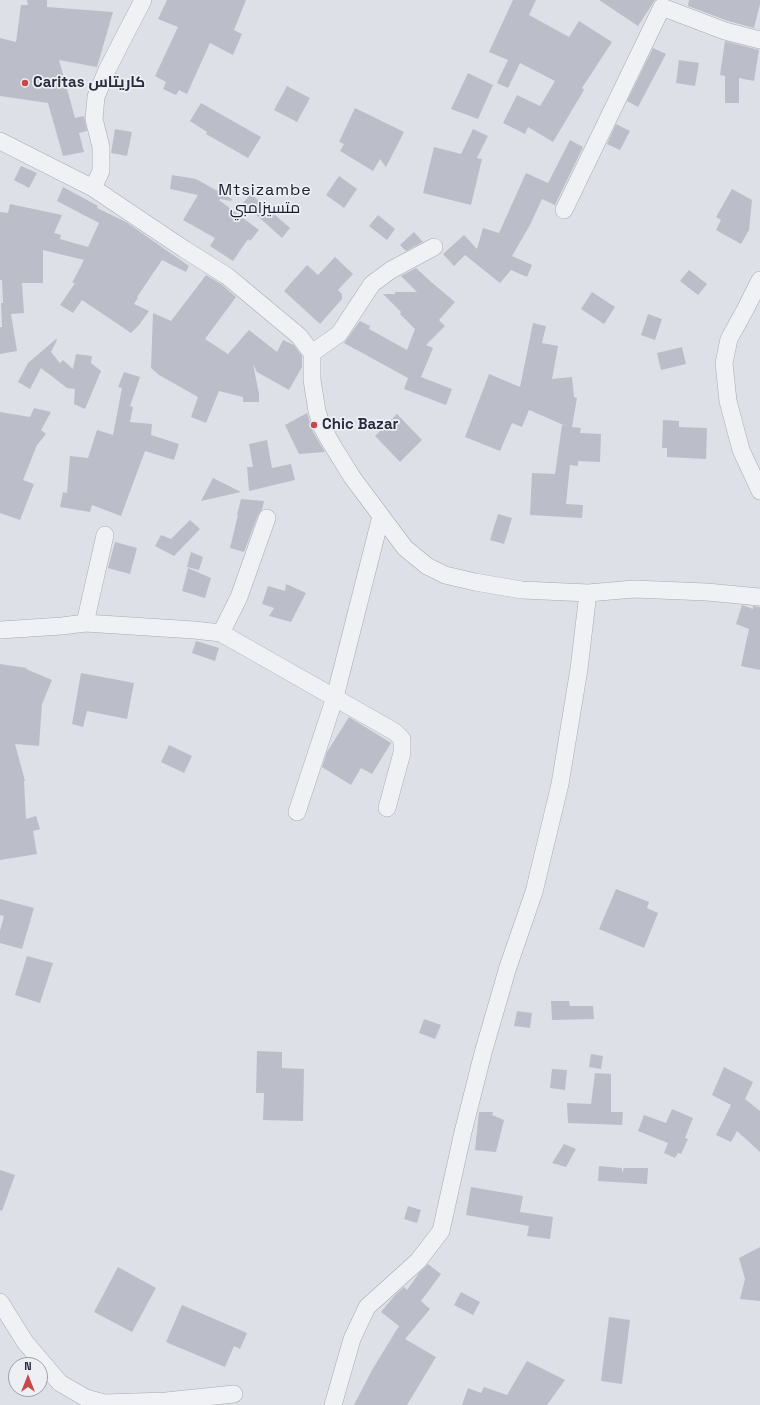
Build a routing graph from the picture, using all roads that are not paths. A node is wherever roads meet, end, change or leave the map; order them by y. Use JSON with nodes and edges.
{"nodes":[{"id":1,"x":143,"y":0,"type":"edge"},
{"id":2,"x":760,"y":40,"type":"edge"},
{"id":3,"x":0,"y":141,"type":"edge"},
{"id":4,"x":93,"y":188,"type":"junction"},
{"id":5,"x":564,"y":210,"type":"dead end"},
{"id":6,"x":434,"y":247,"type":"dead end"},
{"id":7,"x":760,"y":280,"type":"edge"},
{"id":8,"x":312,"y":353,"type":"junction"},
{"id":9,"x":760,"y":491,"type":"edge"},
{"id":10,"x":381,"y":516,"type":"junction"},
{"id":11,"x":267,"y":518,"type":"dead end"},
{"id":12,"x":105,"y":535,"type":"dead end"},
{"id":13,"x":588,"y":593,"type":"junction"},
{"id":14,"x":760,"y":597,"type":"edge"},
{"id":15,"x":85,"y":623,"type":"junction"},
{"id":16,"x":0,"y":630,"type":"edge"},
{"id":17,"x":221,"y":632,"type":"junction"},
{"id":18,"x":335,"y":697,"type":"junction"},
{"id":19,"x":387,"y":808,"type":"dead end"},
{"id":20,"x":297,"y":812,"type":"dead end"},
{"id":21,"x":0,"y":1302,"type":"edge"},
{"id":22,"x":234,"y":1394,"type":"dead end"},
{"id":23,"x":333,"y":1405,"type":"edge"}],
"edges":[{"from":1,"to":4,"type":"street"},
{"from":2,"to":5,"type":"street"},
{"from":3,"to":4,"type":"street"},
{"from":4,"to":8,"type":"street"},
{"from":6,"to":8,"type":"street"},
{"from":7,"to":9,"type":"street"},
{"from":8,"to":10,"type":"street"},
{"from":10,"to":13,"type":"street"},
{"from":10,"to":18,"type":"street"},
{"from":11,"to":17,"type":"street"},
{"from":12,"to":15,"type":"street"},
{"from":13,"to":14,"type":"street"},
{"from":13,"to":23,"type":"street"},
{"from":15,"to":16,"type":"street"},
{"from":15,"to":17,"type":"street"},
{"from":17,"to":18,"type":"street"},
{"from":18,"to":19,"type":"street"},
{"from":18,"to":20,"type":"street"},
{"from":21,"to":22,"type":"street"}]}
